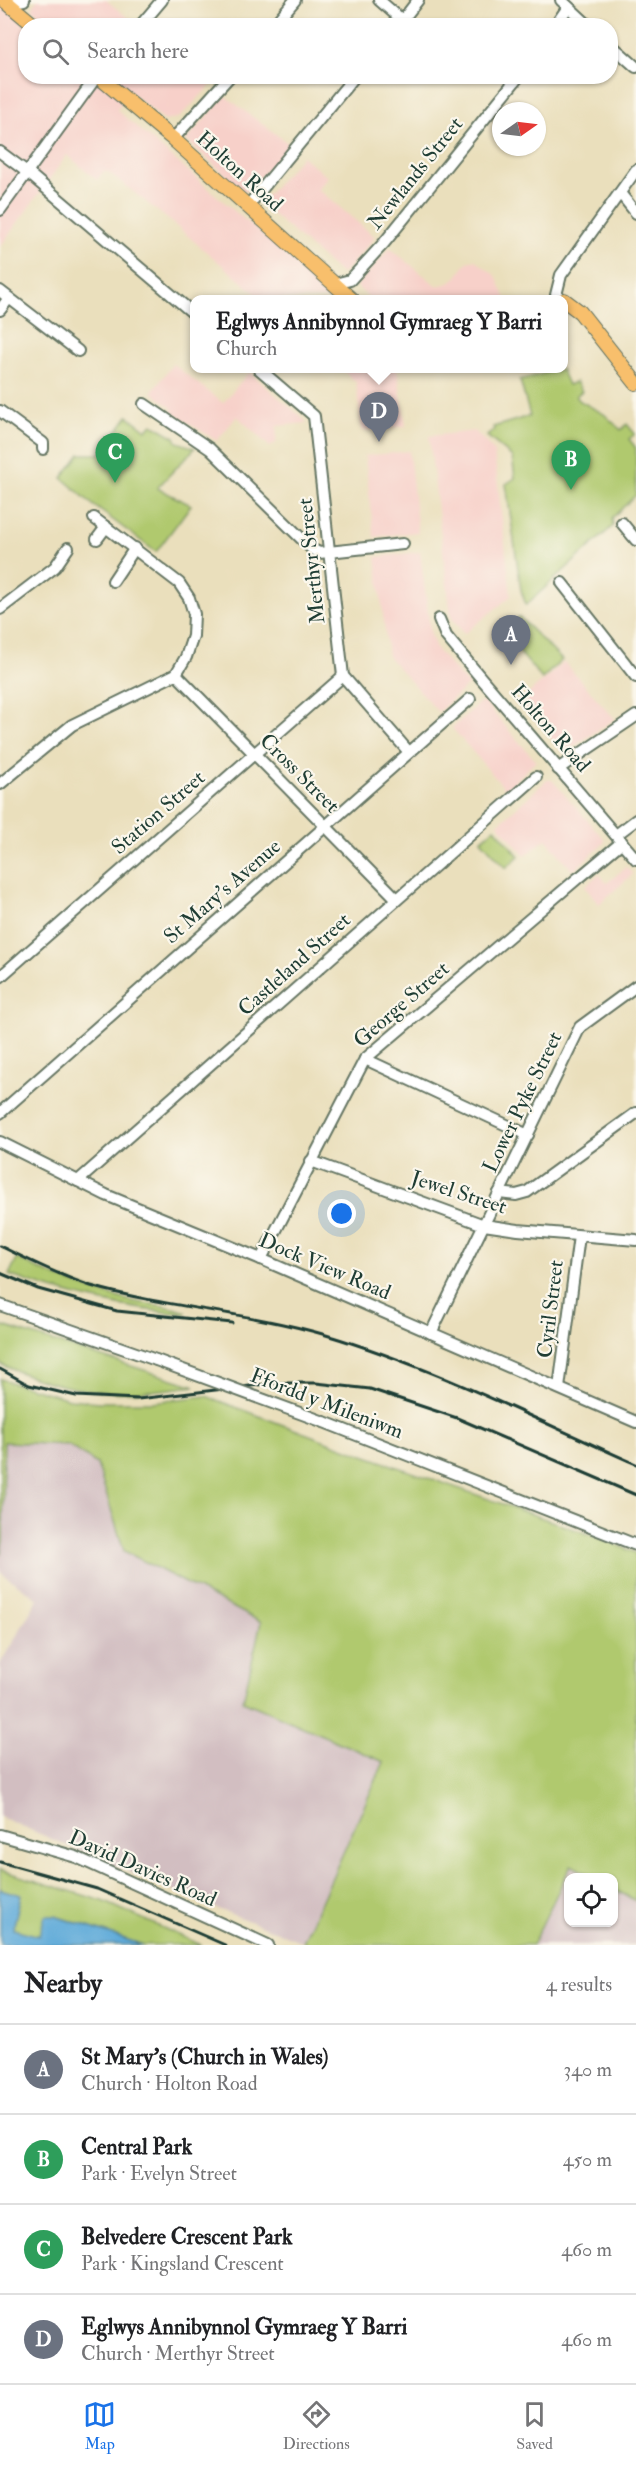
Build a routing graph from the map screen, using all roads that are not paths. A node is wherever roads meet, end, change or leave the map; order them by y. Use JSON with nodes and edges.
{"nodes":[{"id":1,"x":24,"y":0,"type":"edge"},
{"id":2,"x":162,"y":0,"type":"edge"},
{"id":3,"x":295,"y":0,"type":"edge"},
{"id":4,"x":379,"y":0,"type":"edge"},
{"id":5,"x":418,"y":0,"type":"edge"},
{"id":6,"x":6,"y":2,"type":"edge"},
{"id":7,"x":565,"y":3,"type":"edge"},
{"id":8,"x":25,"y":18,"type":"edge"},
{"id":9,"x":147,"y":18,"type":"edge"},
{"id":10,"x":280,"y":18,"type":"edge"},
{"id":11,"x":395,"y":18,"type":"edge"},
{"id":12,"x":404,"y":18,"type":"edge"},
{"id":13,"x":558,"y":18,"type":"edge"},
{"id":14,"x":581,"y":18,"type":"edge"},
{"id":15,"x":618,"y":51,"type":"edge"},
{"id":16,"x":636,"y":67,"type":"edge"},
{"id":17,"x":92,"y":84,"type":"edge"},
{"id":18,"x":108,"y":84,"type":"edge"},
{"id":19,"x":223,"y":84,"type":"edge"},
{"id":20,"x":348,"y":84,"type":"edge"},
{"id":21,"x":513,"y":84,"type":"edge"},
{"id":22,"x":173,"y":139,"type":"junction"},
{"id":23,"x":0,"y":152,"type":"edge"},
{"id":24,"x":636,"y":170,"type":"edge"},
{"id":25,"x":27,"y":172,"type":"junction"},
{"id":26,"x":620,"y":193,"type":"junction"},
{"id":27,"x":248,"y":206,"type":"junction"},
{"id":28,"x":0,"y":210,"type":"edge"},
{"id":29,"x":636,"y":213,"type":"edge"},
{"id":30,"x":335,"y":284,"type":"junction"},
{"id":31,"x":4,"y":295,"type":"edge"},
{"id":32,"x":347,"y":295,"type":"edge"},
{"id":33,"x":559,"y":295,"type":"edge"},
{"id":34,"x":568,"y":304,"type":"edge"},
{"id":35,"x":0,"y":310,"type":"edge"},
{"id":36,"x":190,"y":310,"type":"edge"},
{"id":37,"x":78,"y":351,"type":"dead end"},
{"id":38,"x":263,"y":373,"type":"edge"},
{"id":39,"x":636,"y":383,"type":"edge"},
{"id":40,"x":144,"y":404,"type":"dead end"},
{"id":41,"x":0,"y":411,"type":"edge"},
{"id":42,"x":43,"y":449,"type":"dead end"},
{"id":43,"x":94,"y":518,"type":"dead end"},
{"id":44,"x":622,"y":522,"type":"dead end"},
{"id":45,"x":106,"y":527,"type":"junction"},
{"id":46,"x":97,"y":539,"type":"dead end"},
{"id":47,"x":636,"y":540,"type":"edge"},
{"id":48,"x":403,"y":544,"type":"dead end"},
{"id":49,"x":135,"y":548,"type":"junction"},
{"id":50,"x":68,"y":549,"type":"dead end"},
{"id":51,"x":330,"y":553,"type":"junction"},
{"id":52,"x":112,"y":581,"type":"dead end"},
{"id":53,"x":562,"y":583,"type":"dead end"},
{"id":54,"x":0,"y":609,"type":"edge"},
{"id":55,"x":439,"y":619,"type":"dead end"},
{"id":56,"x":176,"y":674,"type":"junction"},
{"id":57,"x":343,"y":676,"type":"junction"},
{"id":58,"x":636,"y":677,"type":"edge"},
{"id":59,"x":470,"y":699,"type":"dead end"},
{"id":60,"x":636,"y":716,"type":"edge"},
{"id":61,"x":408,"y":751,"type":"junction"},
{"id":62,"x":253,"y":754,"type":"junction"},
{"id":63,"x":558,"y":769,"type":"junction"},
{"id":64,"x":536,"y":777,"type":"dead end"},
{"id":65,"x":0,"y":784,"type":"edge"},
{"id":66,"x":636,"y":820,"type":"edge"},
{"id":67,"x":325,"y":826,"type":"junction"},
{"id":68,"x":619,"y":838,"type":"junction"},
{"id":69,"x":636,"y":859,"type":"edge"},
{"id":70,"x":396,"y":898,"type":"junction"},
{"id":71,"x":0,"y":977,"type":"edge"},
{"id":72,"x":636,"y":986,"type":"edge"},
{"id":73,"x":365,"y":1059,"type":"junction"},
{"id":74,"x":0,"y":1113,"type":"edge"},
{"id":75,"x":636,"y":1113,"type":"edge"},
{"id":76,"x":528,"y":1135,"type":"junction"},
{"id":77,"x":0,"y":1142,"type":"edge"},
{"id":78,"x":311,"y":1161,"type":"junction"},
{"id":79,"x":78,"y":1181,"type":"junction"},
{"id":80,"x":499,"y":1192,"type":"junction"},
{"id":81,"x":484,"y":1225,"type":"junction"},
{"id":82,"x":579,"y":1236,"type":"junction"},
{"id":83,"x":636,"y":1240,"type":"edge"},
{"id":84,"x":261,"y":1259,"type":"junction"},
{"id":85,"x":0,"y":1305,"type":"edge"},
{"id":86,"x":431,"y":1333,"type":"junction"},
{"id":87,"x":559,"y":1388,"type":"junction"},
{"id":88,"x":636,"y":1422,"type":"edge"},
{"id":89,"x":636,"y":1545,"type":"edge"},
{"id":90,"x":0,"y":1835,"type":"edge"},
{"id":91,"x":268,"y":1945,"type":"edge"}],
"edges":[{"from":1,"to":6,"type":"street"},
{"from":2,"to":9,"type":"street"},
{"from":3,"to":10,"type":"street"},
{"from":4,"to":11,"type":"street"},
{"from":5,"to":12,"type":"street"},
{"from":6,"to":8,"type":"main road"},
{"from":7,"to":13,"type":"street"},
{"from":7,"to":14,"type":"street"},
{"from":15,"to":16,"type":"street"},
{"from":17,"to":25,"type":"street"},
{"from":18,"to":22,"type":"main road","name":"Holton Road"},
{"from":19,"to":22,"type":"street"},
{"from":20,"to":27,"type":"street"},
{"from":21,"to":30,"type":"street","name":"Newlands Street"},
{"from":22,"to":27,"type":"main road","name":"Holton Road"},
{"from":23,"to":25,"type":"street"},
{"from":24,"to":26,"type":"street"},
{"from":25,"to":28,"type":"street"},
{"from":25,"to":36,"type":"street"},
{"from":26,"to":29,"type":"street"},
{"from":26,"to":33,"type":"street"},
{"from":27,"to":30,"type":"main road","name":"Holton Road"},
{"from":30,"to":32,"type":"main road","name":"Holton Road"},
{"from":31,"to":35,"type":"street"},
{"from":31,"to":37,"type":"street"},
{"from":34,"to":39,"type":"main road"},
{"from":38,"to":51,"type":"street","name":"Merthyr Street"},
{"from":40,"to":51,"type":"street"},
{"from":41,"to":42,"type":"street"},
{"from":43,"to":45,"type":"street"},
{"from":44,"to":47,"type":"street"},
{"from":45,"to":46,"type":"street"},
{"from":45,"to":49,"type":"street"},
{"from":48,"to":51,"type":"street"},
{"from":49,"to":52,"type":"street"},
{"from":49,"to":56,"type":"street"},
{"from":50,"to":54,"type":"street"},
{"from":51,"to":57,"type":"street","name":"Merthyr Street"},
{"from":53,"to":58,"type":"street"},
{"from":55,"to":63,"type":"street","name":"Holton Road"},
{"from":56,"to":62,"type":"street","name":"Cross Street"},
{"from":56,"to":65,"type":"street"},
{"from":57,"to":61,"type":"street"},
{"from":57,"to":62,"type":"street","name":"Station Street"},
{"from":59,"to":61,"type":"street","name":"St Mary's Avenue"},
{"from":60,"to":63,"type":"street"},
{"from":61,"to":67,"type":"street","name":"St Mary's Avenue"},
{"from":62,"to":67,"type":"street","name":"Cross Street"},
{"from":62,"to":71,"type":"street","name":"Station Street"},
{"from":63,"to":68,"type":"street","name":"Holton Road"},
{"from":64,"to":70,"type":"street","name":"Castleland Street"},
{"from":66,"to":68,"type":"street","name":"George Street"},
{"from":67,"to":70,"type":"street","name":"Cross Street"},
{"from":67,"to":74,"type":"street","name":"St Mary's Avenue"},
{"from":68,"to":69,"type":"street","name":"Holton Road"},
{"from":68,"to":73,"type":"street","name":"George Street"},
{"from":70,"to":79,"type":"street","name":"Castleland Street"},
{"from":72,"to":76,"type":"street","name":"Lower Pyke Street"},
{"from":73,"to":76,"type":"street"},
{"from":73,"to":78,"type":"street","name":"George Street"},
{"from":75,"to":80,"type":"street","name":"Lower Pyke Street"},
{"from":76,"to":80,"type":"street","name":"Lower Pyke Street"},
{"from":77,"to":79,"type":"street","name":"Dock View Road"},
{"from":78,"to":81,"type":"street","name":"Jewel Street"},
{"from":78,"to":84,"type":"street","name":"George Street"},
{"from":79,"to":84,"type":"street","name":"Dock View Road"},
{"from":80,"to":81,"type":"street","name":"Lower Pyke Street"},
{"from":81,"to":82,"type":"street","name":"Jewel Street"},
{"from":81,"to":86,"type":"street","name":"Lower Pyke Street"},
{"from":82,"to":83,"type":"street","name":"Jewel Street"},
{"from":82,"to":87,"type":"street","name":"Cyril Street"},
{"from":84,"to":86,"type":"street","name":"Dock View Road"},
{"from":85,"to":89,"type":"street","name":"Ffordd y Mileniwm","bridge":true},
{"from":86,"to":87,"type":"street","name":"Dock View Road"},
{"from":87,"to":88,"type":"street","name":"Dock View Road"},
{"from":90,"to":91,"type":"street","name":"David Davies Road"}]}
